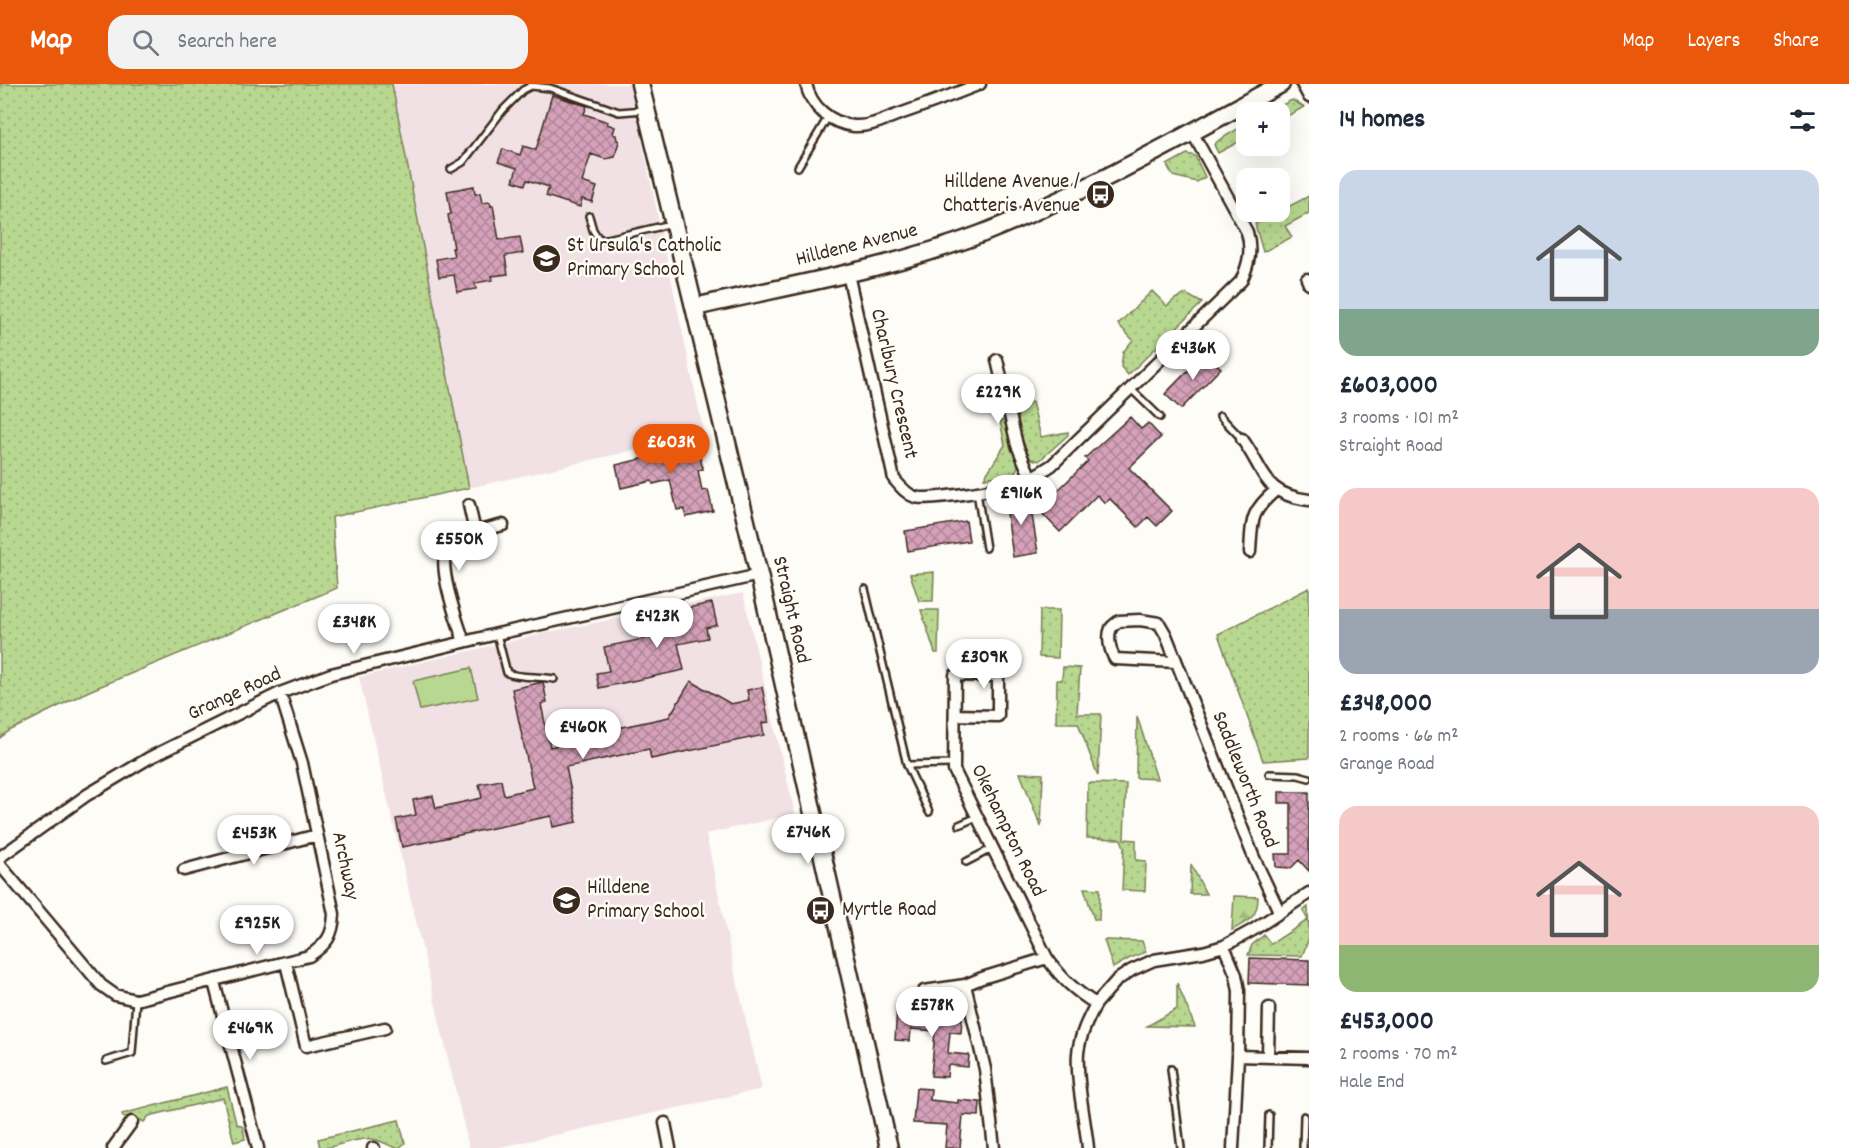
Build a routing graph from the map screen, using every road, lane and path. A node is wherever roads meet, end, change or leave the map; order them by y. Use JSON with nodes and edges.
{"nodes":[{"id":1,"x":640,"y":84,"type":"edge"},
{"id":2,"x":806,"y":84,"type":"edge"},
{"id":3,"x":980,"y":84,"type":"edge"},
{"id":4,"x":1281,"y":84,"type":"edge"},
{"id":5,"x":1302,"y":84,"type":"edge"},
{"id":6,"x":1309,"y":97,"type":"edge"},
{"id":7,"x":646,"y":109,"type":"junction"},
{"id":8,"x":828,"y":117,"type":"junction"},
{"id":9,"x":1192,"y":132,"type":"junction"},
{"id":10,"x":798,"y":167,"type":"dead end"},
{"id":11,"x":451,"y":169,"type":"dead end"},
{"id":12,"x":589,"y":216,"type":"dead end"},
{"id":13,"x":673,"y":223,"type":"junction"},
{"id":14,"x":848,"y":274,"type":"junction"},
{"id":15,"x":695,"y":307,"type":"junction"},
{"id":16,"x":997,"y":360,"type":"dead end"},
{"id":17,"x":1131,"y":388,"type":"junction"},
{"id":18,"x":1220,"y":416,"type":"dead end"},
{"id":19,"x":1160,"y":417,"type":"dead end"},
{"id":20,"x":1242,"y":439,"type":"joint"},
{"id":21,"x":1031,"y":478,"type":"junction"},
{"id":22,"x":1276,"y":490,"type":"junction"},
{"id":23,"x":977,"y":491,"type":"junction"},
{"id":24,"x":1309,"y":500,"type":"edge"},
{"id":25,"x":469,"y":505,"type":"dead end"},
{"id":26,"x":503,"y":525,"type":"dead end"},
{"id":27,"x":475,"y":532,"type":"junction"},
{"id":28,"x":986,"y":548,"type":"dead end"},
{"id":29,"x":1250,"y":552,"type":"dead end"},
{"id":30,"x":759,"y":575,"type":"junction"},
{"id":31,"x":866,"y":589,"type":"dead end"},
{"id":32,"x":497,"y":634,"type":"junction"},
{"id":33,"x":464,"y":642,"type":"junction"},
{"id":34,"x":1176,"y":662,"type":"junction"},
{"id":35,"x":554,"y":679,"type":"dead end"},
{"id":36,"x":280,"y":693,"type":"junction"},
{"id":37,"x":955,"y":715,"type":"junction"},
{"id":38,"x":953,"y":764,"type":"junction"},
{"id":39,"x":907,"y":765,"type":"junction"},
{"id":40,"x":1269,"y":774,"type":"dead end"},
{"id":41,"x":1309,"y":778,"type":"edge"},
{"id":42,"x":929,"y":812,"type":"dead end"},
{"id":43,"x":977,"y":817,"type":"junction"},
{"id":44,"x":959,"y":825,"type":"dead end"},
{"id":45,"x":317,"y":835,"type":"junction"},
{"id":46,"x":993,"y":848,"type":"junction"},
{"id":47,"x":0,"y":857,"type":"edge"},
{"id":48,"x":966,"y":862,"type":"dead end"},
{"id":49,"x":0,"y":865,"type":"edge"},
{"id":50,"x":184,"y":870,"type":"dead end"},
{"id":51,"x":1309,"y":893,"type":"edge"},
{"id":52,"x":1279,"y":911,"type":"junction"},
{"id":53,"x":1224,"y":946,"type":"junction"},
{"id":54,"x":1047,"y":958,"type":"junction"},
{"id":55,"x":286,"y":963,"type":"junction"},
{"id":56,"x":214,"y":982,"type":"junction"},
{"id":57,"x":965,"y":985,"type":"junction"},
{"id":58,"x":924,"y":992,"type":"dead end"},
{"id":59,"x":136,"y":1000,"type":"junction"},
{"id":60,"x":1096,"y":1004,"type":"junction"},
{"id":61,"x":1269,"y":1008,"type":"dead end"},
{"id":62,"x":385,"y":1028,"type":"dead end"},
{"id":63,"x":1238,"y":1056,"type":"junction"},
{"id":64,"x":1268,"y":1057,"type":"junction"},
{"id":65,"x":1309,"y":1058,"type":"edge"},
{"id":66,"x":106,"y":1060,"type":"dead end"},
{"id":67,"x":1171,"y":1070,"type":"dead end"},
{"id":68,"x":1269,"y":1115,"type":"dead end"},
{"id":69,"x":1304,"y":1116,"type":"dead end"},
{"id":70,"x":132,"y":1122,"type":"dead end"},
{"id":71,"x":665,"y":1123,"type":"dead end"},
{"id":72,"x":113,"y":1148,"type":"edge"},
{"id":73,"x":258,"y":1148,"type":"edge"},
{"id":74,"x":670,"y":1148,"type":"edge"},
{"id":75,"x":889,"y":1148,"type":"edge"},
{"id":76,"x":994,"y":1148,"type":"edge"},
{"id":77,"x":1088,"y":1148,"type":"edge"},
{"id":78,"x":1181,"y":1148,"type":"edge"},
{"id":79,"x":1233,"y":1148,"type":"edge"},
{"id":80,"x":1268,"y":1148,"type":"edge"},
{"id":81,"x":1303,"y":1148,"type":"edge"}],
"edges":[{"from":1,"to":7,"type":"street","name":"Straight Road"},
{"from":2,"to":8,"type":"street"},
{"from":3,"to":8,"type":"street"},
{"from":4,"to":9,"type":"street","name":"Hilldene Avenue"},
{"from":5,"to":6,"type":"street"},
{"from":7,"to":11,"type":"lane"},
{"from":7,"to":13,"type":"street","name":"Straight Road"},
{"from":8,"to":10,"type":"lane"},
{"from":9,"to":14,"type":"street","name":"Hilldene Avenue"},
{"from":9,"to":17,"type":"street","name":"Charlbury Crescent"},
{"from":12,"to":13,"type":"lane"},
{"from":13,"to":15,"type":"street","name":"Straight Road"},
{"from":14,"to":15,"type":"street","name":"Hilldene Avenue"},
{"from":14,"to":23,"type":"street","name":"Charlbury Crescent"},
{"from":15,"to":30,"type":"street","name":"Straight Road"},
{"from":16,"to":21,"type":"street"},
{"from":17,"to":19,"type":"lane"},
{"from":17,"to":21,"type":"street","name":"Charlbury Crescent"},
{"from":18,"to":20,"type":"lane"},
{"from":20,"to":22,"type":"street"},
{"from":21,"to":23,"type":"street","name":"Charlbury Crescent"},
{"from":22,"to":24,"type":"street"},
{"from":22,"to":29,"type":"street"},
{"from":23,"to":28,"type":"lane"},
{"from":25,"to":27,"type":"street"},
{"from":26,"to":27,"type":"street"},
{"from":27,"to":33,"type":"street"},
{"from":30,"to":32,"type":"street","name":"Grange Road"},
{"from":30,"to":75,"type":"street","name":"Straight Road"},
{"from":31,"to":39,"type":"lane"},
{"from":32,"to":33,"type":"street","name":"Grange Road"},
{"from":32,"to":35,"type":"lane"},
{"from":33,"to":36,"type":"street","name":"Grange Road"},
{"from":34,"to":34,"type":"street","name":"Saddleworth Road"},
{"from":34,"to":52,"type":"street","name":"Saddleworth Road"},
{"from":36,"to":45,"type":"street","name":"Archway"},
{"from":36,"to":47,"type":"street","name":"Grange Road"},
{"from":37,"to":37,"type":"street","name":"Okehampton Road"},
{"from":37,"to":38,"type":"street","name":"Okehampton Road"},
{"from":38,"to":39,"type":"lane"},
{"from":38,"to":43,"type":"street","name":"Okehampton Road"},
{"from":39,"to":42,"type":"lane"},
{"from":40,"to":41,"type":"lane"},
{"from":43,"to":44,"type":"lane"},
{"from":43,"to":46,"type":"street","name":"Okehampton Road"},
{"from":45,"to":50,"type":"street"},
{"from":45,"to":55,"type":"street","name":"Archway"},
{"from":46,"to":48,"type":"lane"},
{"from":46,"to":54,"type":"street","name":"Okehampton Road"},
{"from":49,"to":59,"type":"street"},
{"from":51,"to":52,"type":"street"},
{"from":52,"to":53,"type":"street"},
{"from":53,"to":60,"type":"street"},
{"from":53,"to":63,"type":"street"},
{"from":54,"to":57,"type":"street"},
{"from":54,"to":60,"type":"street"},
{"from":55,"to":56,"type":"street","name":"Archway"},
{"from":55,"to":62,"type":"street"},
{"from":56,"to":59,"type":"street","name":"Archway"},
{"from":56,"to":73,"type":"street"},
{"from":57,"to":58,"type":"street"},
{"from":57,"to":76,"type":"street"},
{"from":59,"to":66,"type":"lane"},
{"from":60,"to":77,"type":"street"},
{"from":61,"to":64,"type":"street"},
{"from":63,"to":64,"type":"street"},
{"from":63,"to":79,"type":"street"},
{"from":64,"to":65,"type":"street"},
{"from":67,"to":78,"type":"lane"},
{"from":68,"to":80,"type":"lane"},
{"from":69,"to":81,"type":"lane"},
{"from":70,"to":72,"type":"street"},
{"from":71,"to":74,"type":"street"}]}
